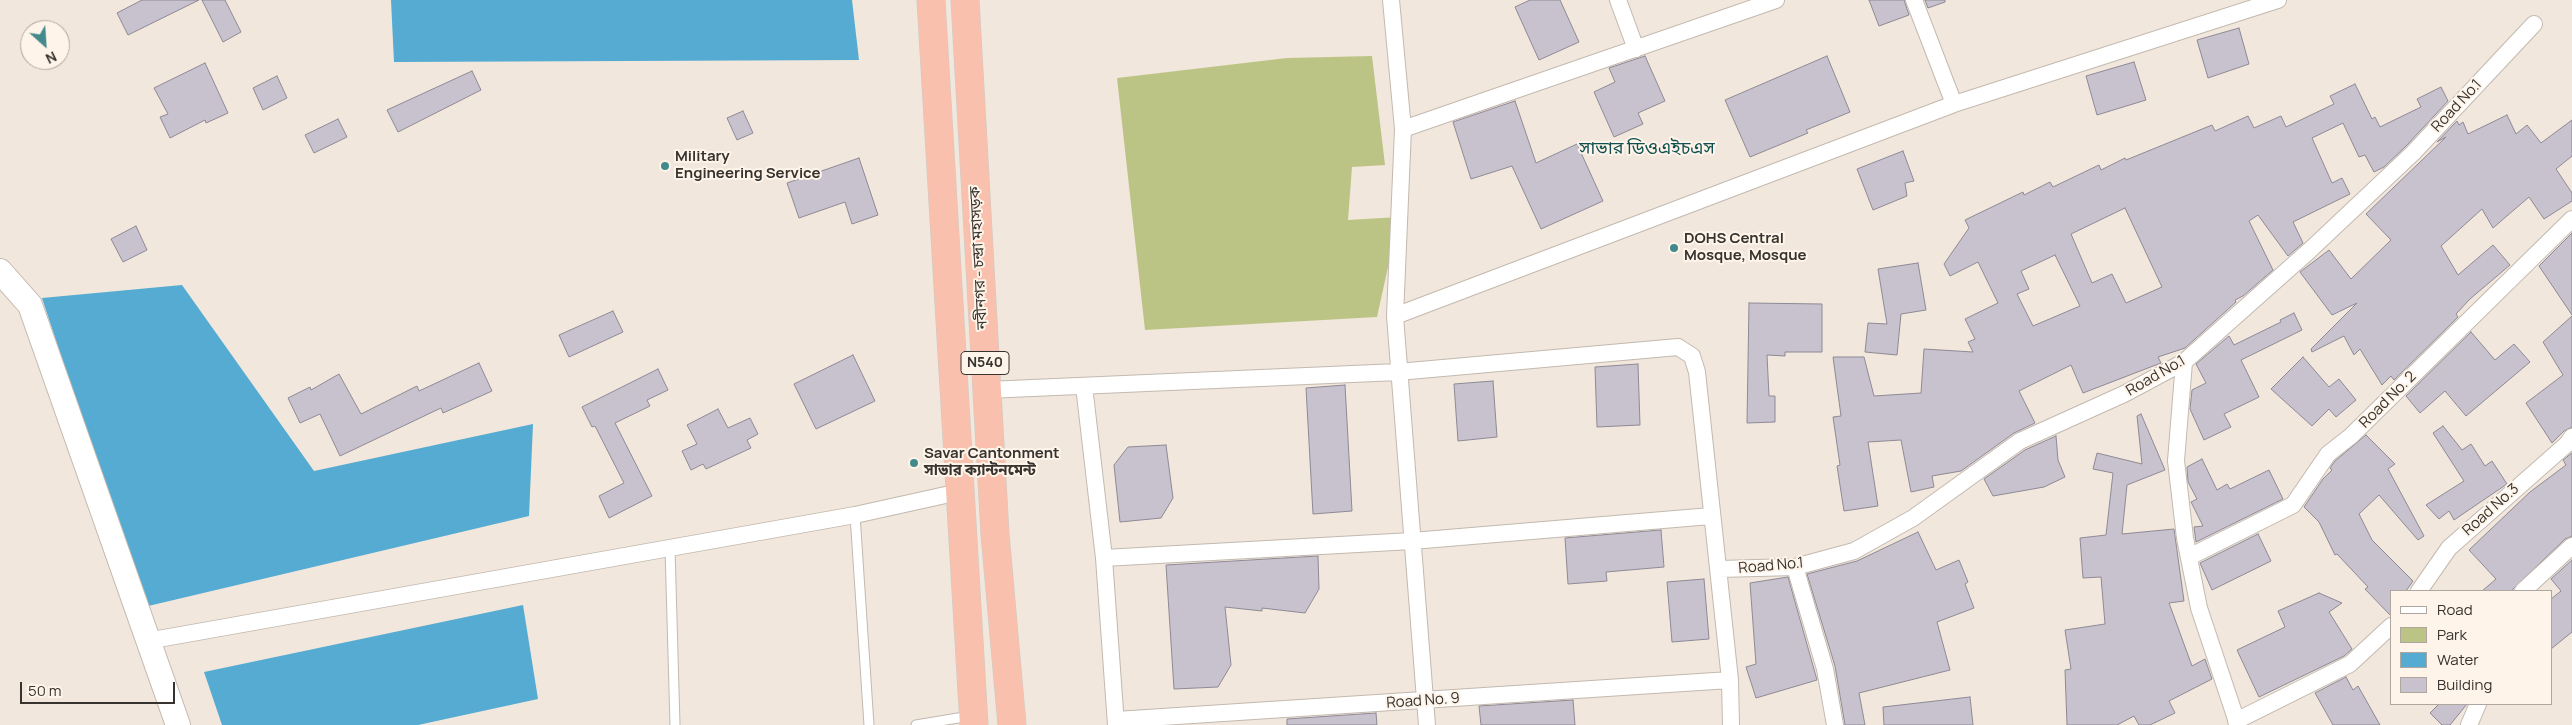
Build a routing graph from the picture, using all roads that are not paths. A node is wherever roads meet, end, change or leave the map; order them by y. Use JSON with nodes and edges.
{"nodes":[{"id":1,"x":931,"y":0,"type":"edge"},
{"id":2,"x":965,"y":0,"type":"edge"},
{"id":3,"x":1391,"y":0,"type":"edge"},
{"id":4,"x":1618,"y":0,"type":"edge"},
{"id":5,"x":1776,"y":0,"type":"edge"},
{"id":6,"x":1914,"y":0,"type":"edge"},
{"id":7,"x":2278,"y":0,"type":"edge"},
{"id":8,"x":2534,"y":24,"type":"dead end"},
{"id":9,"x":1636,"y":49,"type":"junction"},
{"id":10,"x":1954,"y":104,"type":"junction"},
{"id":11,"x":1403,"y":129,"type":"junction"},
{"id":12,"x":2572,"y":219,"type":"edge"},
{"id":13,"x":0,"y":271,"type":"edge"},
{"id":14,"x":1395,"y":316,"type":"junction"},
{"id":15,"x":2184,"y":362,"type":"junction"},
{"id":16,"x":1398,"y":372,"type":"junction"},
{"id":17,"x":1084,"y":386,"type":"junction"},
{"id":18,"x":987,"y":390,"type":"junction"},
{"id":19,"x":2572,"y":437,"type":"edge"},
{"id":20,"x":959,"y":492,"type":"junction"},
{"id":21,"x":855,"y":515,"type":"junction"},
{"id":22,"x":1711,"y":516,"type":"junction"},
{"id":23,"x":1412,"y":541,"type":"junction"},
{"id":24,"x":2572,"y":546,"type":"edge"},
{"id":25,"x":670,"y":548,"type":"junction"},
{"id":26,"x":2189,"y":557,"type":"junction"},
{"id":27,"x":1104,"y":558,"type":"junction"},
{"id":28,"x":1795,"y":567,"type":"junction"},
{"id":29,"x":1719,"y":570,"type":"junction"},
{"id":30,"x":2420,"y":590,"type":"edge"},
{"id":31,"x":2524,"y":590,"type":"edge"},
{"id":32,"x":2390,"y":627,"type":"edge"},
{"id":33,"x":147,"y":640,"type":"junction"},
{"id":34,"x":1730,"y":680,"type":"junction"},
{"id":35,"x":1425,"y":701,"type":"junction"},
{"id":36,"x":2478,"y":705,"type":"edge"},
{"id":37,"x":974,"y":720,"type":"edge"},
{"id":38,"x":1116,"y":723,"type":"edge"},
{"id":39,"x":2237,"y":723,"type":"edge"},
{"id":40,"x":178,"y":725,"type":"edge"},
{"id":41,"x":676,"y":725,"type":"edge"},
{"id":42,"x":869,"y":725,"type":"edge"},
{"id":43,"x":916,"y":725,"type":"edge"},
{"id":44,"x":1012,"y":725,"type":"edge"},
{"id":45,"x":1427,"y":725,"type":"edge"},
{"id":46,"x":1731,"y":725,"type":"edge"},
{"id":47,"x":1835,"y":725,"type":"edge"},
{"id":48,"x":2470,"y":725,"type":"edge"}],
"edges":[{"from":1,"to":20,"type":"highway","name":"নবীনগর - চন্দ্রা মহাসড়ক","number":"N540"},
{"from":2,"to":18,"type":"highway","name":"নবীনগর - চন্দ্রা মহাসড়ক","number":"N540"},
{"from":3,"to":11,"type":"street"},
{"from":4,"to":9,"type":"street"},
{"from":5,"to":9,"type":"street"},
{"from":6,"to":10,"type":"street"},
{"from":7,"to":10,"type":"street"},
{"from":8,"to":15,"type":"street","name":"Road No.1"},
{"from":9,"to":11,"type":"street"},
{"from":10,"to":14,"type":"street"},
{"from":11,"to":14,"type":"street"},
{"from":12,"to":26,"type":"street","name":"Road No. 2"},
{"from":13,"to":33,"type":"street"},
{"from":14,"to":16,"type":"street"},
{"from":15,"to":26,"type":"street"},
{"from":15,"to":28,"type":"street","name":"Road No.1"},
{"from":16,"to":17,"type":"street"},
{"from":16,"to":22,"type":"street"},
{"from":16,"to":23,"type":"street"},
{"from":17,"to":18,"type":"street"},
{"from":17,"to":27,"type":"street"},
{"from":18,"to":44,"type":"highway","name":"নবীনগর - চন্দ্রা মহাসড়ক","number":"N540"},
{"from":19,"to":30,"type":"street","name":"Road No.3"},
{"from":20,"to":21,"type":"street"},
{"from":20,"to":37,"type":"highway","name":"নবীনগর - চন্দ্রা মহাসড়ক","number":"N540"},
{"from":21,"to":25,"type":"street"},
{"from":21,"to":42,"type":"lane"},
{"from":22,"to":23,"type":"street"},
{"from":22,"to":29,"type":"street"},
{"from":23,"to":27,"type":"street"},
{"from":23,"to":35,"type":"street"},
{"from":24,"to":31,"type":"street"},
{"from":25,"to":33,"type":"street"},
{"from":25,"to":41,"type":"lane"},
{"from":26,"to":39,"type":"street"},
{"from":27,"to":38,"type":"street"},
{"from":28,"to":29,"type":"street","name":"Road No.1"},
{"from":28,"to":47,"type":"street"},
{"from":29,"to":34,"type":"street"},
{"from":32,"to":39,"type":"street"},
{"from":33,"to":40,"type":"street"},
{"from":34,"to":35,"type":"street","name":"Road No. 9"},
{"from":34,"to":46,"type":"street"},
{"from":35,"to":38,"type":"street","name":"Road No. 9"},
{"from":35,"to":45,"type":"street"},
{"from":36,"to":48,"type":"street"},
{"from":37,"to":43,"type":"lane"}]}
